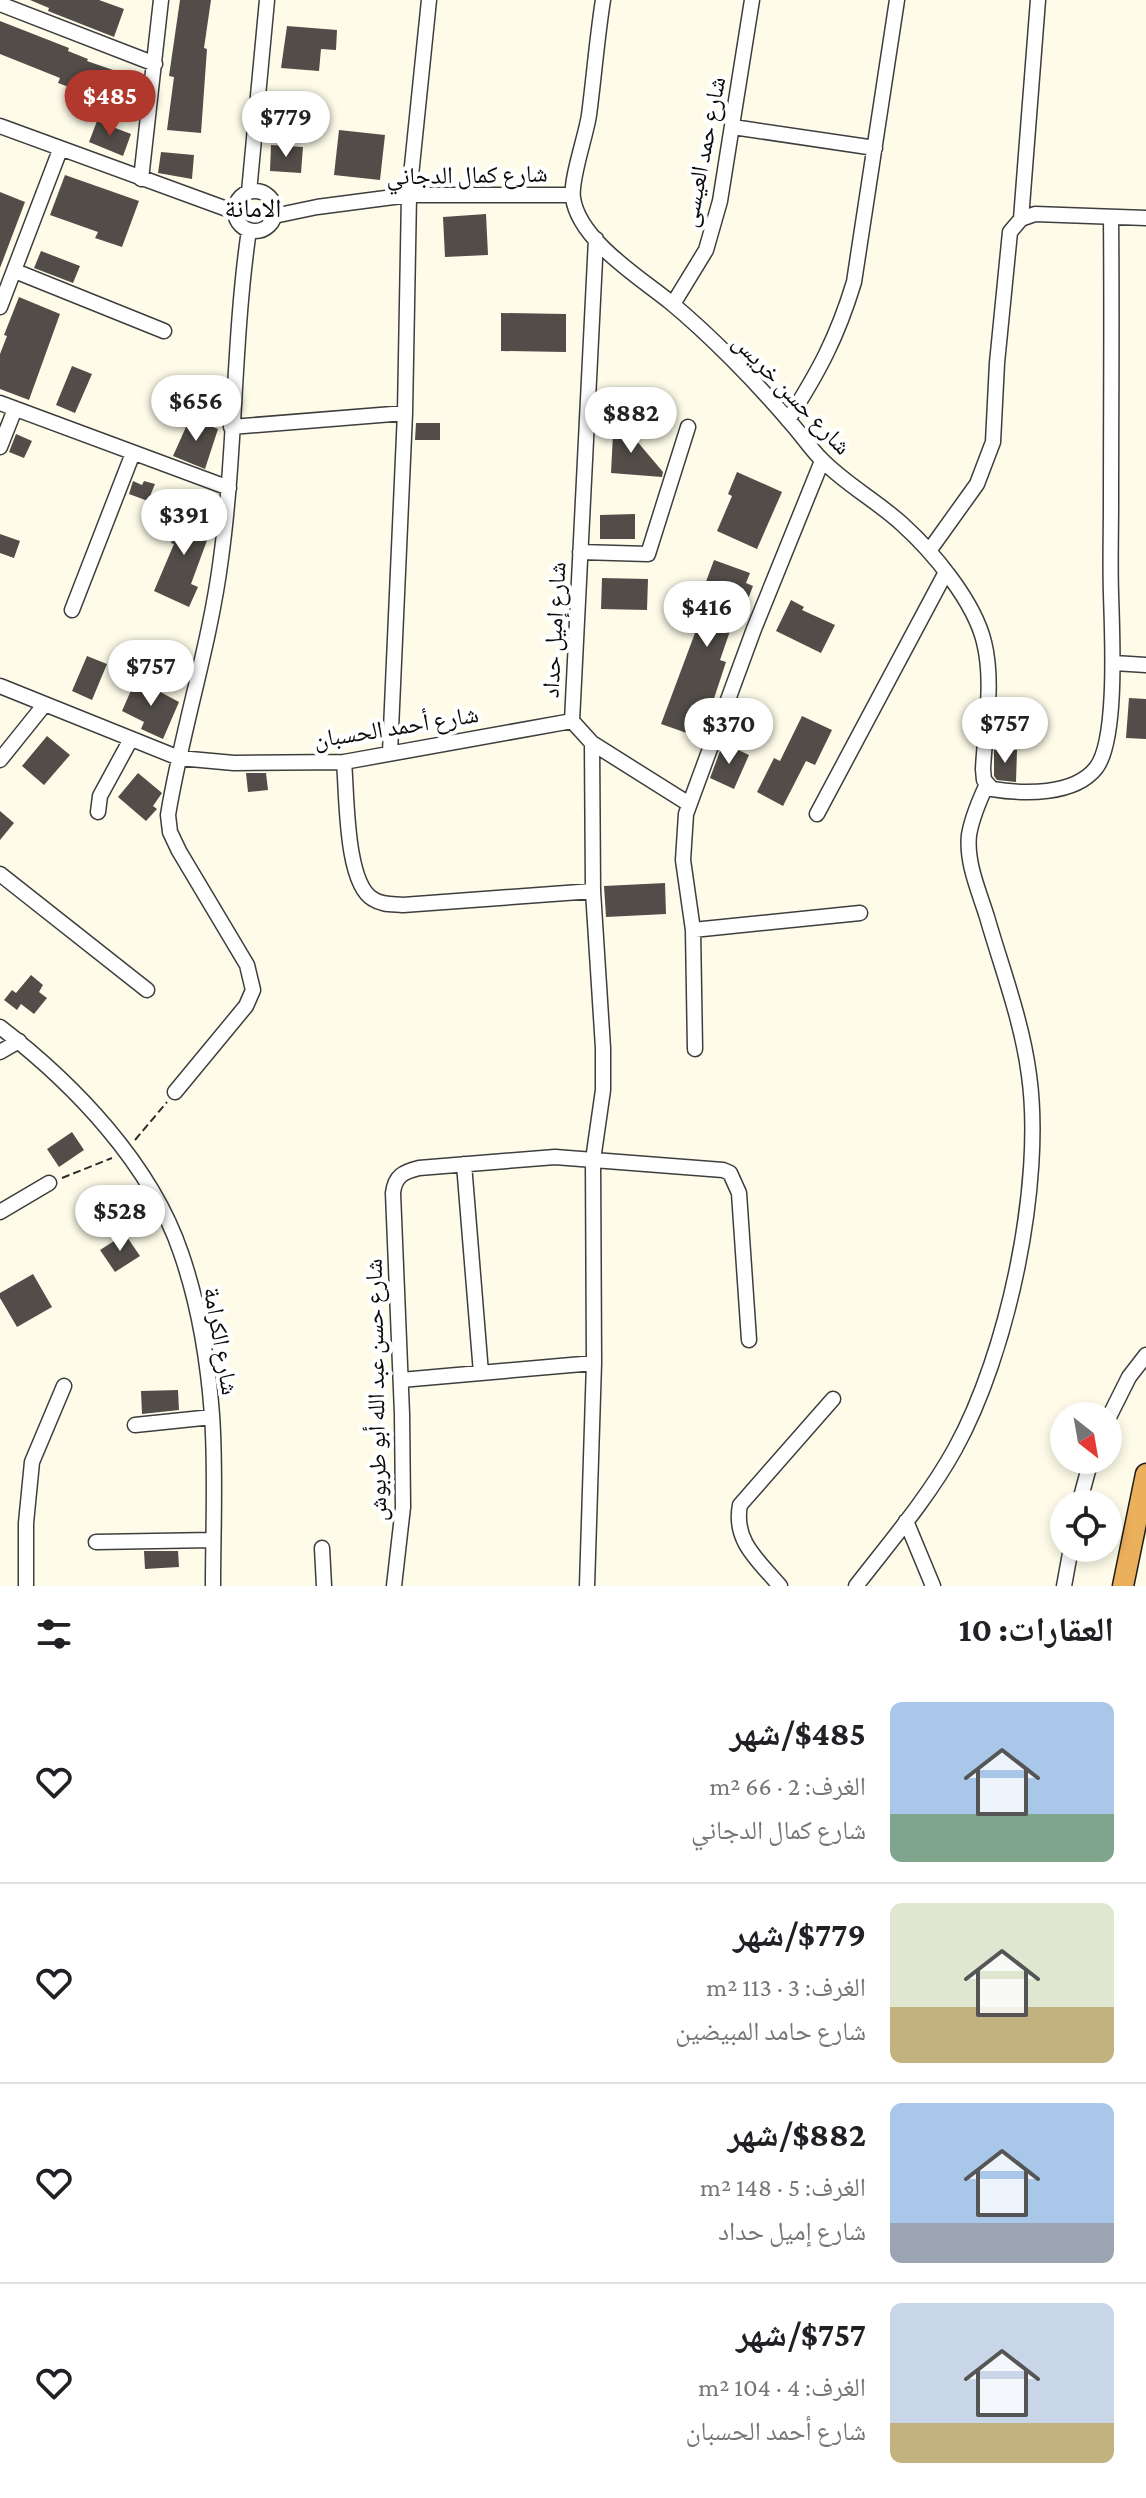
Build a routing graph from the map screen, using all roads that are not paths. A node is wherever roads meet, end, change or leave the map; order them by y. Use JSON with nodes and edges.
{"nodes":[{"id":1,"x":161,"y":0,"type":"edge"},
{"id":2,"x":267,"y":0,"type":"edge"},
{"id":3,"x":429,"y":0,"type":"edge"},
{"id":4,"x":603,"y":0,"type":"edge"},
{"id":5,"x":752,"y":0,"type":"edge"},
{"id":6,"x":897,"y":0,"type":"edge"},
{"id":7,"x":1038,"y":0,"type":"edge"},
{"id":8,"x":0,"y":4,"type":"edge"},
{"id":9,"x":155,"y":64,"type":"junction"},
{"id":10,"x":0,"y":126,"type":"edge"},
{"id":11,"x":733,"y":127,"type":"junction"},
{"id":12,"x":875,"y":148,"type":"junction"},
{"id":13,"x":60,"y":150,"type":"junction"},
{"id":14,"x":141,"y":179,"type":"junction"},
{"id":15,"x":249,"y":192,"type":"junction"},
{"id":16,"x":409,"y":195,"type":"junction"},
{"id":17,"x":572,"y":195,"type":"junction"},
{"id":18,"x":273,"y":209,"type":"junction"},
{"id":19,"x":235,"y":212,"type":"junction"},
{"id":20,"x":1111,"y":217,"type":"junction"},
{"id":21,"x":1146,"y":218,"type":"edge"},
{"id":22,"x":1021,"y":219,"type":"junction"},
{"id":23,"x":249,"y":230,"type":"junction"},
{"id":24,"x":596,"y":239,"type":"junction"},
{"id":25,"x":15,"y":271,"type":"junction"},
{"id":26,"x":673,"y":304,"type":"junction"},
{"id":27,"x":0,"y":307,"type":"edge"},
{"id":28,"x":164,"y":331,"type":"dead end"},
{"id":29,"x":0,"y":403,"type":"edge"},
{"id":30,"x":15,"y":409,"type":"junction"},
{"id":31,"x":405,"y":413,"type":"junction"},
{"id":32,"x":788,"y":420,"type":"junction"},
{"id":33,"x":231,"y":427,"type":"junction"},
{"id":34,"x":688,"y":427,"type":"dead end"},
{"id":35,"x":0,"y":447,"type":"edge"},
{"id":36,"x":133,"y":453,"type":"junction"},
{"id":37,"x":822,"y":461,"type":"junction"},
{"id":38,"x":229,"y":488,"type":"junction"},
{"id":39,"x":929,"y":551,"type":"junction"},
{"id":40,"x":580,"y":552,"type":"junction"},
{"id":41,"x":946,"y":572,"type":"junction"},
{"id":42,"x":72,"y":610,"type":"dead end"},
{"id":43,"x":1114,"y":663,"type":"junction"},
{"id":44,"x":1146,"y":665,"type":"edge"},
{"id":45,"x":0,"y":686,"type":"edge"},
{"id":46,"x":45,"y":704,"type":"junction"},
{"id":47,"x":572,"y":721,"type":"junction"},
{"id":48,"x":131,"y":739,"type":"junction"},
{"id":49,"x":592,"y":743,"type":"junction"},
{"id":50,"x":390,"y":752,"type":"junction"},
{"id":51,"x":179,"y":758,"type":"junction"},
{"id":52,"x":0,"y":760,"type":"edge"},
{"id":53,"x":344,"y":762,"type":"junction"},
{"id":54,"x":985,"y":776,"type":"junction"},
{"id":55,"x":689,"y":804,"type":"junction"},
{"id":56,"x":98,"y":812,"type":"dead end"},
{"id":57,"x":817,"y":814,"type":"dead end"},
{"id":58,"x":0,"y":874,"type":"edge"},
{"id":59,"x":593,"y":891,"type":"junction"},
{"id":60,"x":860,"y":913,"type":"dead end"},
{"id":61,"x":693,"y":930,"type":"junction"},
{"id":62,"x":147,"y":990,"type":"dead end"},
{"id":63,"x":0,"y":1027,"type":"edge"},
{"id":64,"x":19,"y":1041,"type":"junction"},
{"id":65,"x":695,"y":1049,"type":"dead end"},
{"id":66,"x":0,"y":1052,"type":"edge"},
{"id":67,"x":175,"y":1092,"type":"road end"},
{"id":68,"x":593,"y":1160,"type":"junction"},
{"id":69,"x":464,"y":1164,"type":"junction"},
{"id":70,"x":49,"y":1183,"type":"road end"},
{"id":71,"x":0,"y":1212,"type":"edge"},
{"id":72,"x":749,"y":1340,"type":"dead end"},
{"id":73,"x":1146,"y":1355,"type":"edge"},
{"id":74,"x":594,"y":1363,"type":"junction"},
{"id":75,"x":481,"y":1373,"type":"junction"},
{"id":76,"x":401,"y":1380,"type":"junction"},
{"id":77,"x":64,"y":1386,"type":"dead end"},
{"id":78,"x":833,"y":1399,"type":"dead end"},
{"id":79,"x":1116,"y":1402,"type":"edge"},
{"id":80,"x":212,"y":1417,"type":"junction"},
{"id":81,"x":135,"y":1425,"type":"dead end"},
{"id":82,"x":1146,"y":1474,"type":"edge"},
{"id":83,"x":906,"y":1521,"type":"junction"},
{"id":84,"x":213,"y":1540,"type":"junction"},
{"id":85,"x":96,"y":1542,"type":"dead end"},
{"id":86,"x":322,"y":1548,"type":"dead end"},
{"id":87,"x":1068,"y":1562,"type":"edge"},
{"id":88,"x":26,"y":1586,"type":"edge"},
{"id":89,"x":213,"y":1586,"type":"edge"},
{"id":90,"x":324,"y":1586,"type":"edge"},
{"id":91,"x":394,"y":1586,"type":"edge"},
{"id":92,"x":587,"y":1586,"type":"edge"},
{"id":93,"x":780,"y":1586,"type":"edge"},
{"id":94,"x":856,"y":1586,"type":"edge"},
{"id":95,"x":933,"y":1586,"type":"edge"},
{"id":96,"x":1064,"y":1586,"type":"edge"},
{"id":97,"x":1123,"y":1586,"type":"edge"}],
"edges":[{"from":1,"to":9,"type":"street"},
{"from":2,"to":15,"type":"street"},
{"from":3,"to":16,"type":"street"},
{"from":4,"to":17,"type":"street"},
{"from":5,"to":11,"type":"street","name":"شارع حمد العيسى"},
{"from":6,"to":12,"type":"street"},
{"from":7,"to":22,"type":"street"},
{"from":8,"to":9,"type":"street"},
{"from":9,"to":14,"type":"street"},
{"from":10,"to":13,"type":"street"},
{"from":11,"to":12,"type":"street"},
{"from":11,"to":26,"type":"street","name":"شارع حمد العيسى"},
{"from":12,"to":32,"type":"street"},
{"from":13,"to":14,"type":"street"},
{"from":13,"to":25,"type":"street"},
{"from":14,"to":19,"type":"street"},
{"from":15,"to":18,"type":"street"},
{"from":15,"to":19,"type":"street"},
{"from":16,"to":17,"type":"street","name":"شارع كمال الدجاني"},
{"from":16,"to":18,"type":"street","name":"شارع كمال الدجاني"},
{"from":16,"to":31,"type":"street"},
{"from":17,"to":24,"type":"street","name":"شارع حسن خريس"},
{"from":18,"to":23,"type":"street"},
{"from":19,"to":23,"type":"street"},
{"from":20,"to":21,"type":"street"},
{"from":20,"to":22,"type":"street"},
{"from":20,"to":43,"type":"street"},
{"from":22,"to":39,"type":"street"},
{"from":23,"to":33,"type":"street"},
{"from":24,"to":26,"type":"street","name":"شارع حسن خريس"},
{"from":24,"to":40,"type":"street","name":"شارع إميل حداد"},
{"from":25,"to":27,"type":"street"},
{"from":25,"to":28,"type":"street"},
{"from":26,"to":32,"type":"street","name":"شارع حسن خريس"},
{"from":29,"to":30,"type":"street"},
{"from":30,"to":35,"type":"street"},
{"from":30,"to":36,"type":"street"},
{"from":31,"to":33,"type":"street"},
{"from":31,"to":50,"type":"street"},
{"from":32,"to":37,"type":"street","name":"شارع حسن خريس"},
{"from":33,"to":38,"type":"street"},
{"from":34,"to":40,"type":"street"},
{"from":36,"to":38,"type":"street"},
{"from":36,"to":42,"type":"street"},
{"from":37,"to":39,"type":"street","name":"شارع حسن خريس"},
{"from":37,"to":55,"type":"street"},
{"from":38,"to":51,"type":"street"},
{"from":39,"to":41,"type":"street","name":"شارع حسن خريس"},
{"from":40,"to":47,"type":"street","name":"شارع إميل حداد"},
{"from":41,"to":54,"type":"street","name":"شارع حسن خريس"},
{"from":41,"to":57,"type":"street"},
{"from":43,"to":44,"type":"street"},
{"from":43,"to":54,"type":"street"},
{"from":45,"to":46,"type":"street","name":"شارع أحمد الحسبان"},
{"from":46,"to":48,"type":"street","name":"شارع أحمد الحسبان"},
{"from":46,"to":52,"type":"street"},
{"from":47,"to":49,"type":"street","name":"شارع إميل حداد"},
{"from":47,"to":50,"type":"street","name":"شارع أحمد الحسبان"},
{"from":48,"to":51,"type":"street","name":"شارع أحمد الحسبان"},
{"from":48,"to":56,"type":"street"},
{"from":49,"to":55,"type":"street","name":"شارع إميل حداد"},
{"from":49,"to":59,"type":"street"},
{"from":50,"to":53,"type":"street","name":"شارع أحمد الحسبان"},
{"from":51,"to":53,"type":"street","name":"شارع أحمد الحسبان"},
{"from":51,"to":67,"type":"street"},
{"from":53,"to":59,"type":"street"},
{"from":54,"to":83,"type":"street","name":"شارع حسن خريس"},
{"from":55,"to":61,"type":"street"},
{"from":58,"to":62,"type":"street"},
{"from":59,"to":68,"type":"street"},
{"from":60,"to":61,"type":"street"},
{"from":61,"to":65,"type":"street"},
{"from":63,"to":64,"type":"street","name":"شارع الكرامة"},
{"from":64,"to":66,"type":"street"},
{"from":64,"to":80,"type":"street","name":"شارع الكرامة"},
{"from":68,"to":69,"type":"street"},
{"from":68,"to":72,"type":"street"},
{"from":68,"to":74,"type":"street"},
{"from":69,"to":75,"type":"street"},
{"from":69,"to":76,"type":"street","name":"شارع حسن عبد الله أبو طربوش"},
{"from":70,"to":71,"type":"street"},
{"from":73,"to":79,"type":"street"},
{"from":74,"to":75,"type":"street"},
{"from":74,"to":92,"type":"street"},
{"from":75,"to":76,"type":"street"},
{"from":76,"to":91,"type":"street","name":"شارع حسن عبد الله أبو طربوش"},
{"from":77,"to":88,"type":"street"},
{"from":78,"to":93,"type":"street"},
{"from":80,"to":81,"type":"street"},
{"from":80,"to":84,"type":"street","name":"شارع الكرامة"},
{"from":82,"to":97,"type":"highway"},
{"from":83,"to":94,"type":"street","name":"شارع حسن خريس"},
{"from":83,"to":95,"type":"street"},
{"from":84,"to":85,"type":"street"},
{"from":84,"to":89,"type":"street","name":"شارع الكرامة"},
{"from":86,"to":90,"type":"street"},
{"from":87,"to":96,"type":"street"}]}
